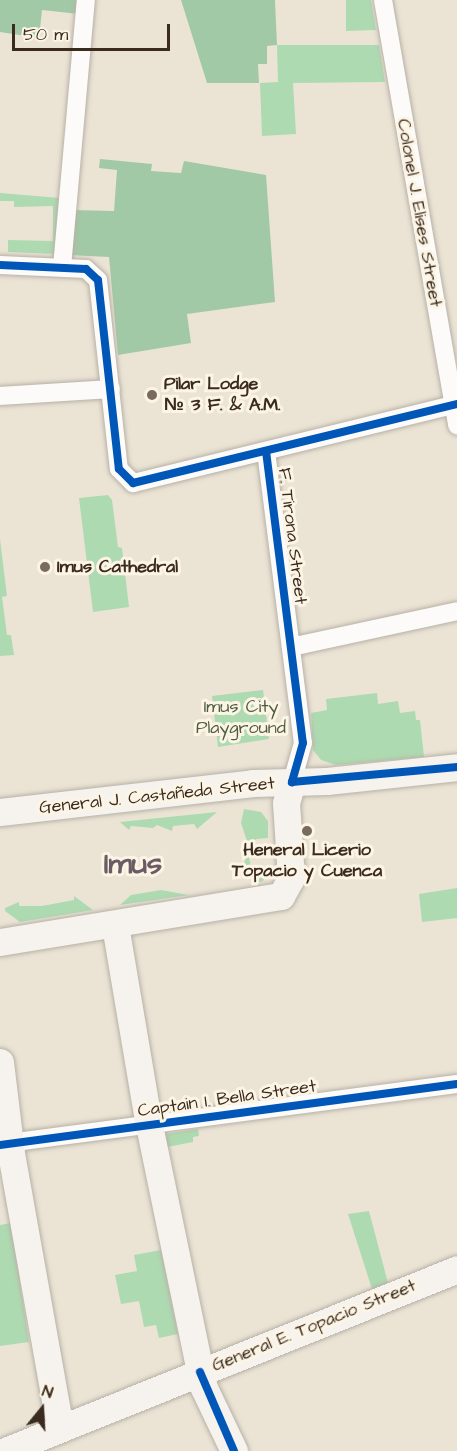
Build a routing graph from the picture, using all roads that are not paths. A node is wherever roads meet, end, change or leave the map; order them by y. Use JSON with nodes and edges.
{"nodes":[{"id":1,"x":86,"y":0,"type":"edge"},
{"id":2,"x":383,"y":0,"type":"edge"},
{"id":3,"x":0,"y":265,"type":"edge"},
{"id":4,"x":62,"y":267,"type":"junction"},
{"id":5,"x":111,"y":389,"type":"junction"},
{"id":6,"x":0,"y":396,"type":"edge"},
{"id":7,"x":455,"y":405,"type":"edge"},
{"id":8,"x":457,"y":426,"type":"edge"},
{"id":9,"x":266,"y":451,"type":"junction"},
{"id":10,"x":457,"y":611,"type":"edge"},
{"id":11,"x":291,"y":647,"type":"junction"},
{"id":12,"x":457,"y":767,"type":"edge"},
{"id":13,"x":292,"y":782,"type":"junction"},
{"id":14,"x":0,"y":812,"type":"edge"},
{"id":15,"x":115,"y":925,"type":"junction"},
{"id":16,"x":0,"y":942,"type":"edge"},
{"id":17,"x":0,"y":1062,"type":"edge"},
{"id":18,"x":457,"y":1084,"type":"edge"},
{"id":19,"x":149,"y":1125,"type":"junction"},
{"id":20,"x":5,"y":1144,"type":"edge"},
{"id":21,"x":457,"y":1269,"type":"edge"},
{"id":22,"x":200,"y":1372,"type":"junction"},
{"id":23,"x":60,"y":1428,"type":"junction"},
{"id":24,"x":5,"y":1451,"type":"edge"},
{"id":25,"x":234,"y":1451,"type":"edge"}],
"edges":[{"from":1,"to":4,"type":"street"},
{"from":2,"to":7,"type":"street","name":"Colonel J. Elises Street"},
{"from":3,"to":4,"type":"street"},
{"from":4,"to":5,"type":"street"},
{"from":5,"to":6,"type":"street"},
{"from":5,"to":9,"type":"street"},
{"from":7,"to":8,"type":"street","name":"Colonel J. Elises Street"},
{"from":7,"to":9,"type":"street","name":"F. Tirona Street"},
{"from":9,"to":11,"type":"street","name":"F. Tirona Street"},
{"from":10,"to":11,"type":"street"},
{"from":11,"to":13,"type":"street","name":"F. Tirona Street"},
{"from":12,"to":13,"type":"main road","name":"General J. Castañeda Street"},
{"from":13,"to":14,"type":"main road","name":"General J. Castañeda Street"},
{"from":13,"to":15,"type":"main road","name":"F. Tirona Street"},
{"from":15,"to":16,"type":"main road","name":"F. Tirona Street"},
{"from":15,"to":19,"type":"main road"},
{"from":17,"to":20,"type":"main road"},
{"from":18,"to":19,"type":"street","name":"Captain I. Bella Street"},
{"from":19,"to":20,"type":"street","name":"Captain I. Bella Street"},
{"from":19,"to":22,"type":"main road"},
{"from":20,"to":23,"type":"main road"},
{"from":21,"to":22,"type":"main road","name":"General E. Topacio Street"},
{"from":22,"to":23,"type":"main road","name":"General E. Topacio Street"},
{"from":22,"to":25,"type":"main road"},
{"from":23,"to":24,"type":"main road","name":"General E. Topacio Street"}]}
